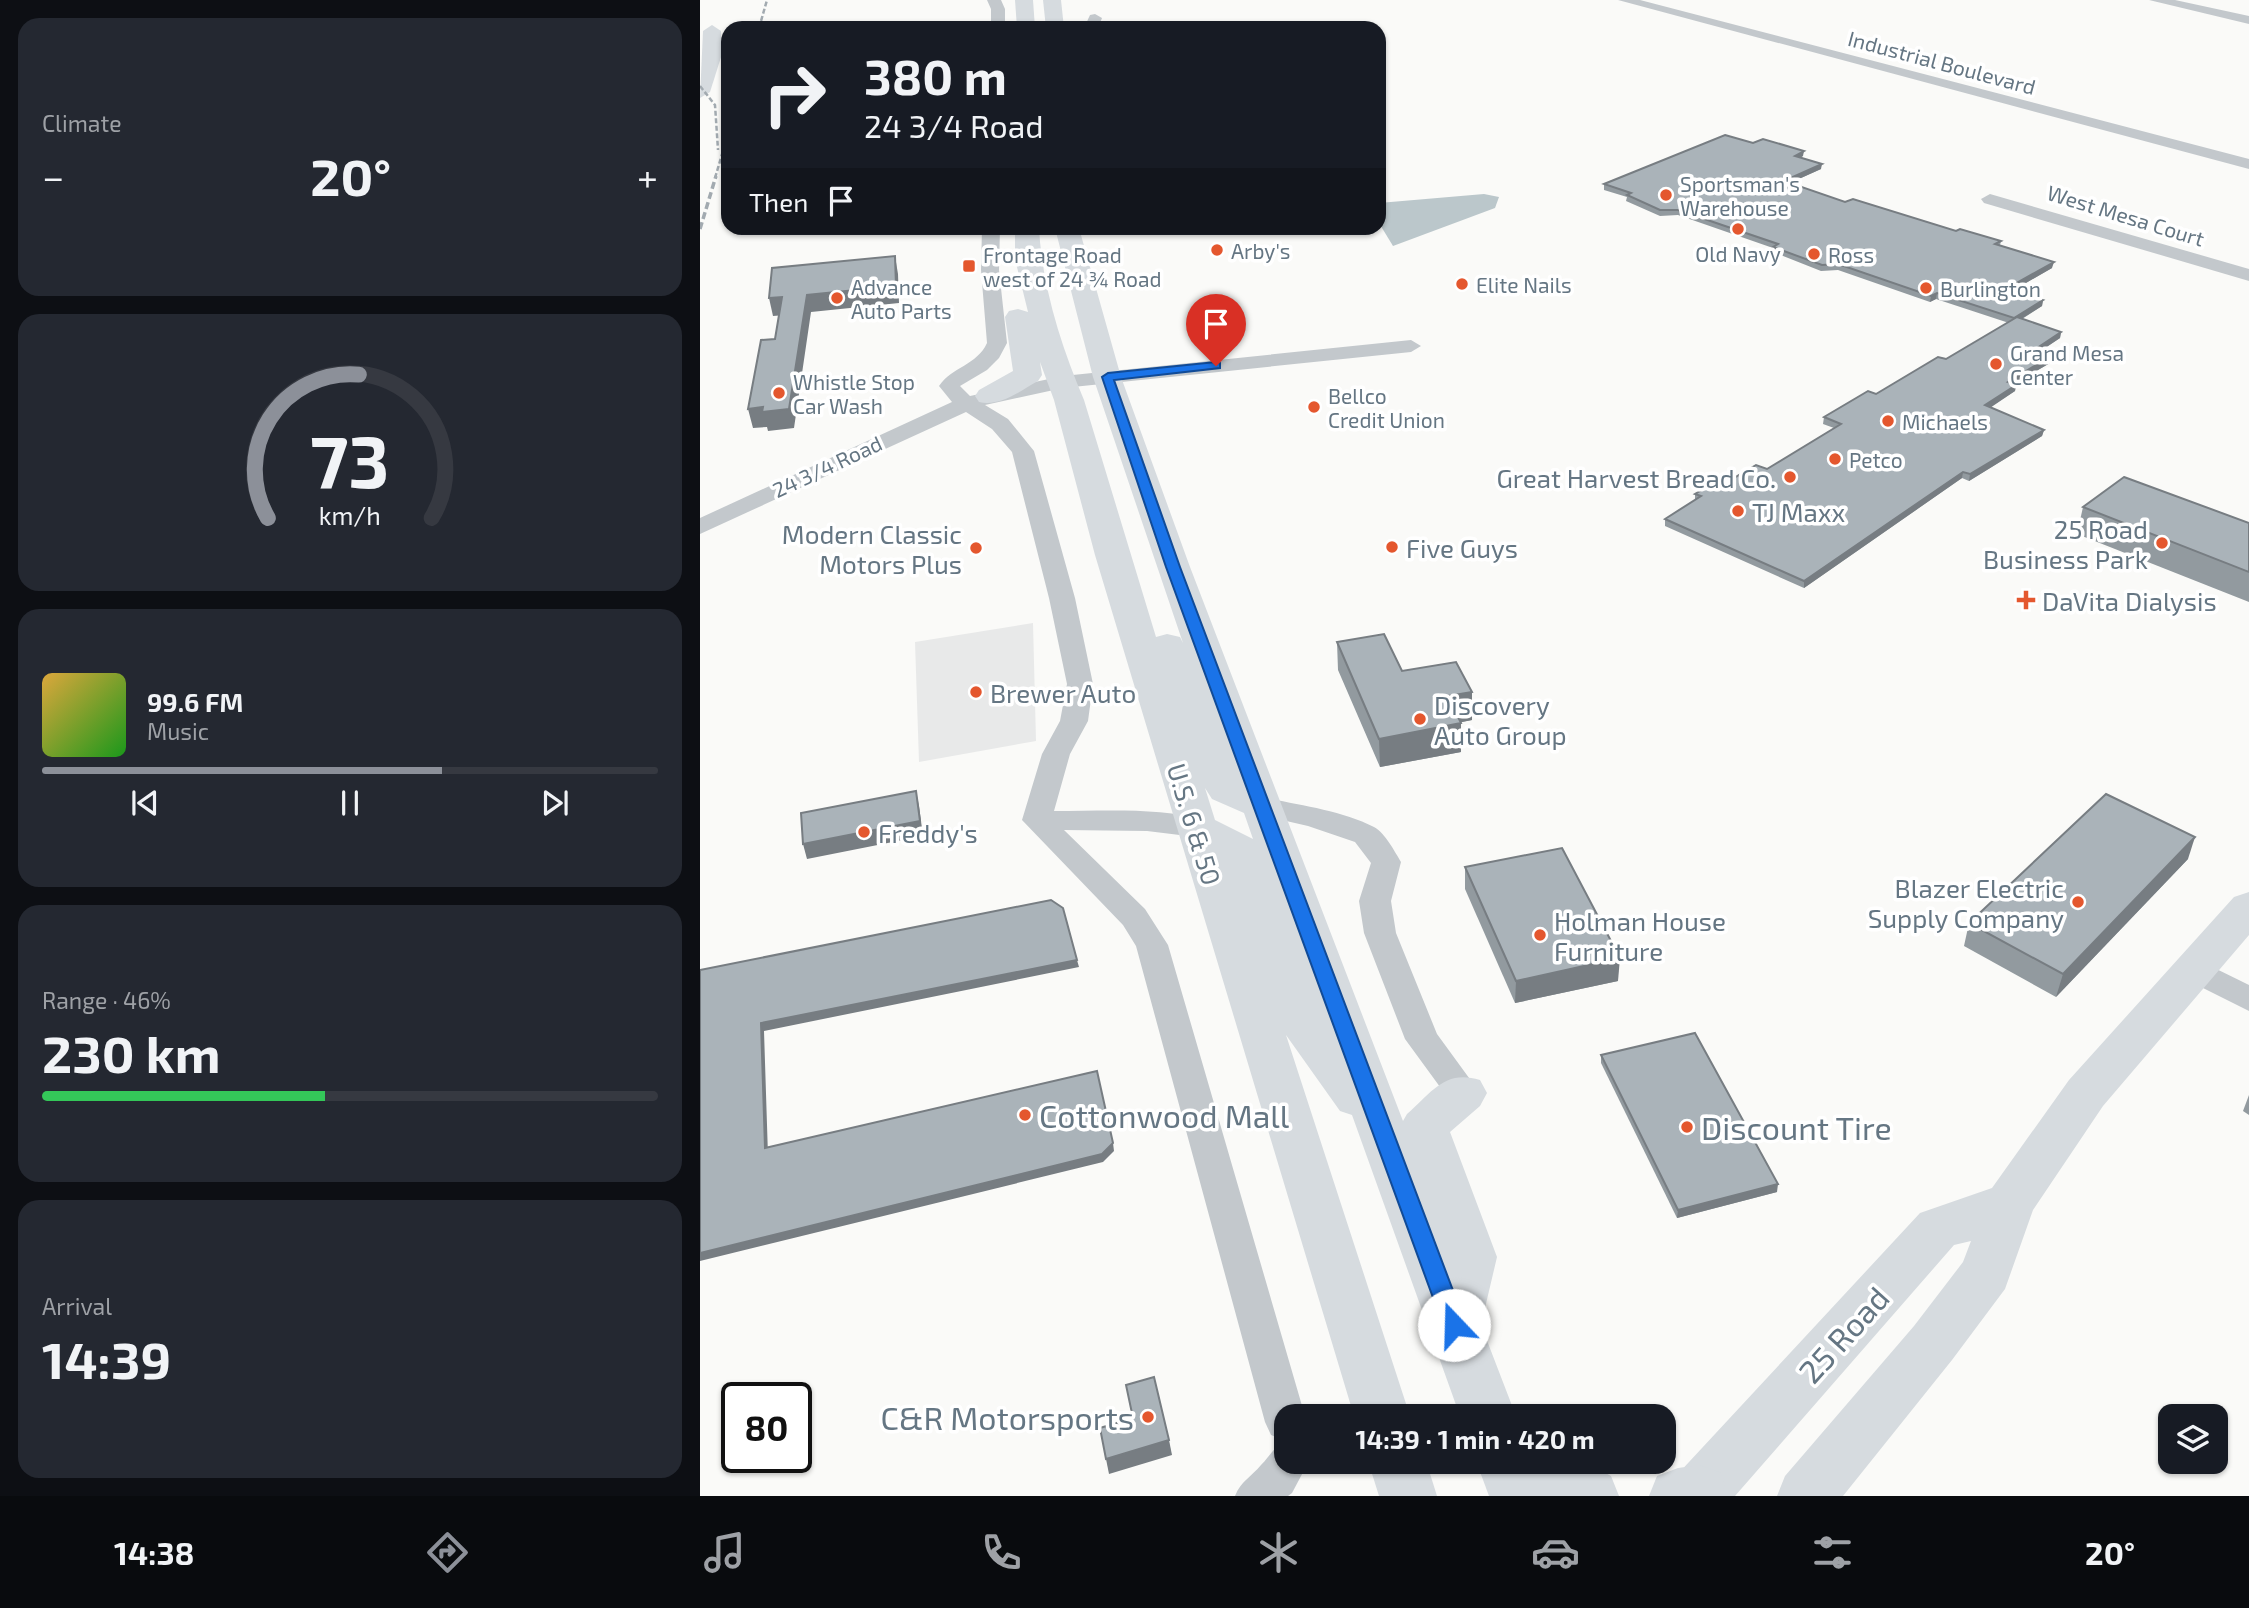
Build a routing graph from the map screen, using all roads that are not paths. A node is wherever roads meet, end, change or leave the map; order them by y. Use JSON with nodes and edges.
{"nodes":[{"id":1,"x":994,"y":0,"type":"edge"},
{"id":2,"x":1024,"y":0,"type":"edge"},
{"id":3,"x":1625,"y":0,"type":"edge"},
{"id":4,"x":2156,"y":0,"type":"edge"},
{"id":5,"x":720,"y":10,"type":"dead end"},
{"id":6,"x":2249,"y":20,"type":"edge"},
{"id":7,"x":998,"y":21,"type":"edge"},
{"id":8,"x":1026,"y":21,"type":"edge"},
{"id":9,"x":712,"y":31,"type":"junction"},
{"id":10,"x":700,"y":49,"type":"edge"},
{"id":11,"x":700,"y":92,"type":"edge"},
{"id":12,"x":2249,"y":164,"type":"edge"},
{"id":13,"x":1990,"y":199,"type":"dead end"},
{"id":14,"x":991,"y":235,"type":"edge"},
{"id":15,"x":1025,"y":235,"type":"edge"},
{"id":16,"x":1027,"y":235,"type":"edge"},
{"id":17,"x":1031,"y":235,"type":"edge"},
{"id":18,"x":1070,"y":235,"type":"edge"},
{"id":19,"x":2249,"y":275,"type":"edge"},
{"id":20,"x":1411,"y":346,"type":"dead end"},
{"id":21,"x":1115,"y":375,"type":"junction"},
{"id":22,"x":1063,"y":382,"type":"junction"},
{"id":23,"x":978,"y":399,"type":"junction"},
{"id":24,"x":700,"y":527,"type":"edge"},
{"id":25,"x":1112,"y":555,"type":"junction"},
{"id":26,"x":1262,"y":806,"type":"junction"},
{"id":27,"x":1037,"y":820,"type":"junction"},
{"id":28,"x":1196,"y":827,"type":"junction"},
{"id":29,"x":2249,"y":907,"type":"edge"},
{"id":30,"x":2192,"y":969,"type":"junction"},
{"id":31,"x":2249,"y":999,"type":"edge"},
{"id":32,"x":1463,"y":1093,"type":"joint"},
{"id":33,"x":1381,"y":1129,"type":"junction"},
{"id":34,"x":2010,"y":1203,"type":"junction"},
{"id":35,"x":1471,"y":1371,"type":"edge"},
{"id":36,"x":1281,"y":1404,"type":"edge"},
{"id":37,"x":1378,"y":1404,"type":"edge"},
{"id":38,"x":1495,"y":1404,"type":"edge"},
{"id":39,"x":1280,"y":1474,"type":"edge"},
{"id":40,"x":1401,"y":1474,"type":"edge"},
{"id":41,"x":1510,"y":1474,"type":"edge"},
{"id":42,"x":1555,"y":1474,"type":"edge"},
{"id":43,"x":1692,"y":1495,"type":"edge"},
{"id":44,"x":1256,"y":1496,"type":"edge"},
{"id":45,"x":1408,"y":1496,"type":"edge"},
{"id":46,"x":1518,"y":1496,"type":"edge"},
{"id":47,"x":1590,"y":1496,"type":"edge"},
{"id":48,"x":1805,"y":1496,"type":"edge"}],
"edges":[{"from":1,"to":7,"type":"street"},
{"from":2,"to":8,"type":"main road"},
{"from":3,"to":12,"type":"street","name":"Industrial Boulevard"},
{"from":4,"to":6,"type":"street"},
{"from":5,"to":9,"type":"main road"},
{"from":9,"to":10,"type":"main road"},
{"from":9,"to":11,"type":"main road"},
{"from":13,"to":19,"type":"street","name":"West Mesa Court"},
{"from":14,"to":23,"type":"street"},
{"from":15,"to":23,"type":"main road"},
{"from":16,"to":22,"type":"main road","name":"U.S. 6 & 50"},
{"from":17,"to":21,"type":"main road"},
{"from":18,"to":21,"type":"main road"},
{"from":20,"to":21,"type":"street","name":"24 3/4 Road"},
{"from":21,"to":22,"type":"street","name":"24 3/4 Road"},
{"from":21,"to":26,"type":"main road"},
{"from":22,"to":23,"type":"street","name":"24 3/4 Road"},
{"from":22,"to":25,"type":"main road","name":"U.S. 6 & 50"},
{"from":23,"to":24,"type":"street","name":"24 3/4 Road"},
{"from":23,"to":27,"type":"street"},
{"from":25,"to":26,"type":"main road"},
{"from":25,"to":28,"type":"main road","name":"U.S. 6 & 50"},
{"from":26,"to":32,"type":"street"},
{"from":26,"to":33,"type":"main road"},
{"from":27,"to":28,"type":"street"},
{"from":27,"to":36,"type":"street"},
{"from":28,"to":33,"type":"main road"},
{"from":28,"to":37,"type":"main road","name":"U.S. 6 & 50"},
{"from":29,"to":30,"type":"main road"},
{"from":30,"to":31,"type":"street"},
{"from":30,"to":34,"type":"main road"},
{"from":32,"to":35,"type":"main road"},
{"from":33,"to":35,"type":"main road"},
{"from":34,"to":43,"type":"main road","name":"25 Road"},
{"from":34,"to":48,"type":"main road"},
{"from":35,"to":38,"type":"main road"},
{"from":39,"to":44,"type":"street"},
{"from":40,"to":45,"type":"main road"},
{"from":41,"to":46,"type":"main road"},
{"from":42,"to":47,"type":"main road"}]}
